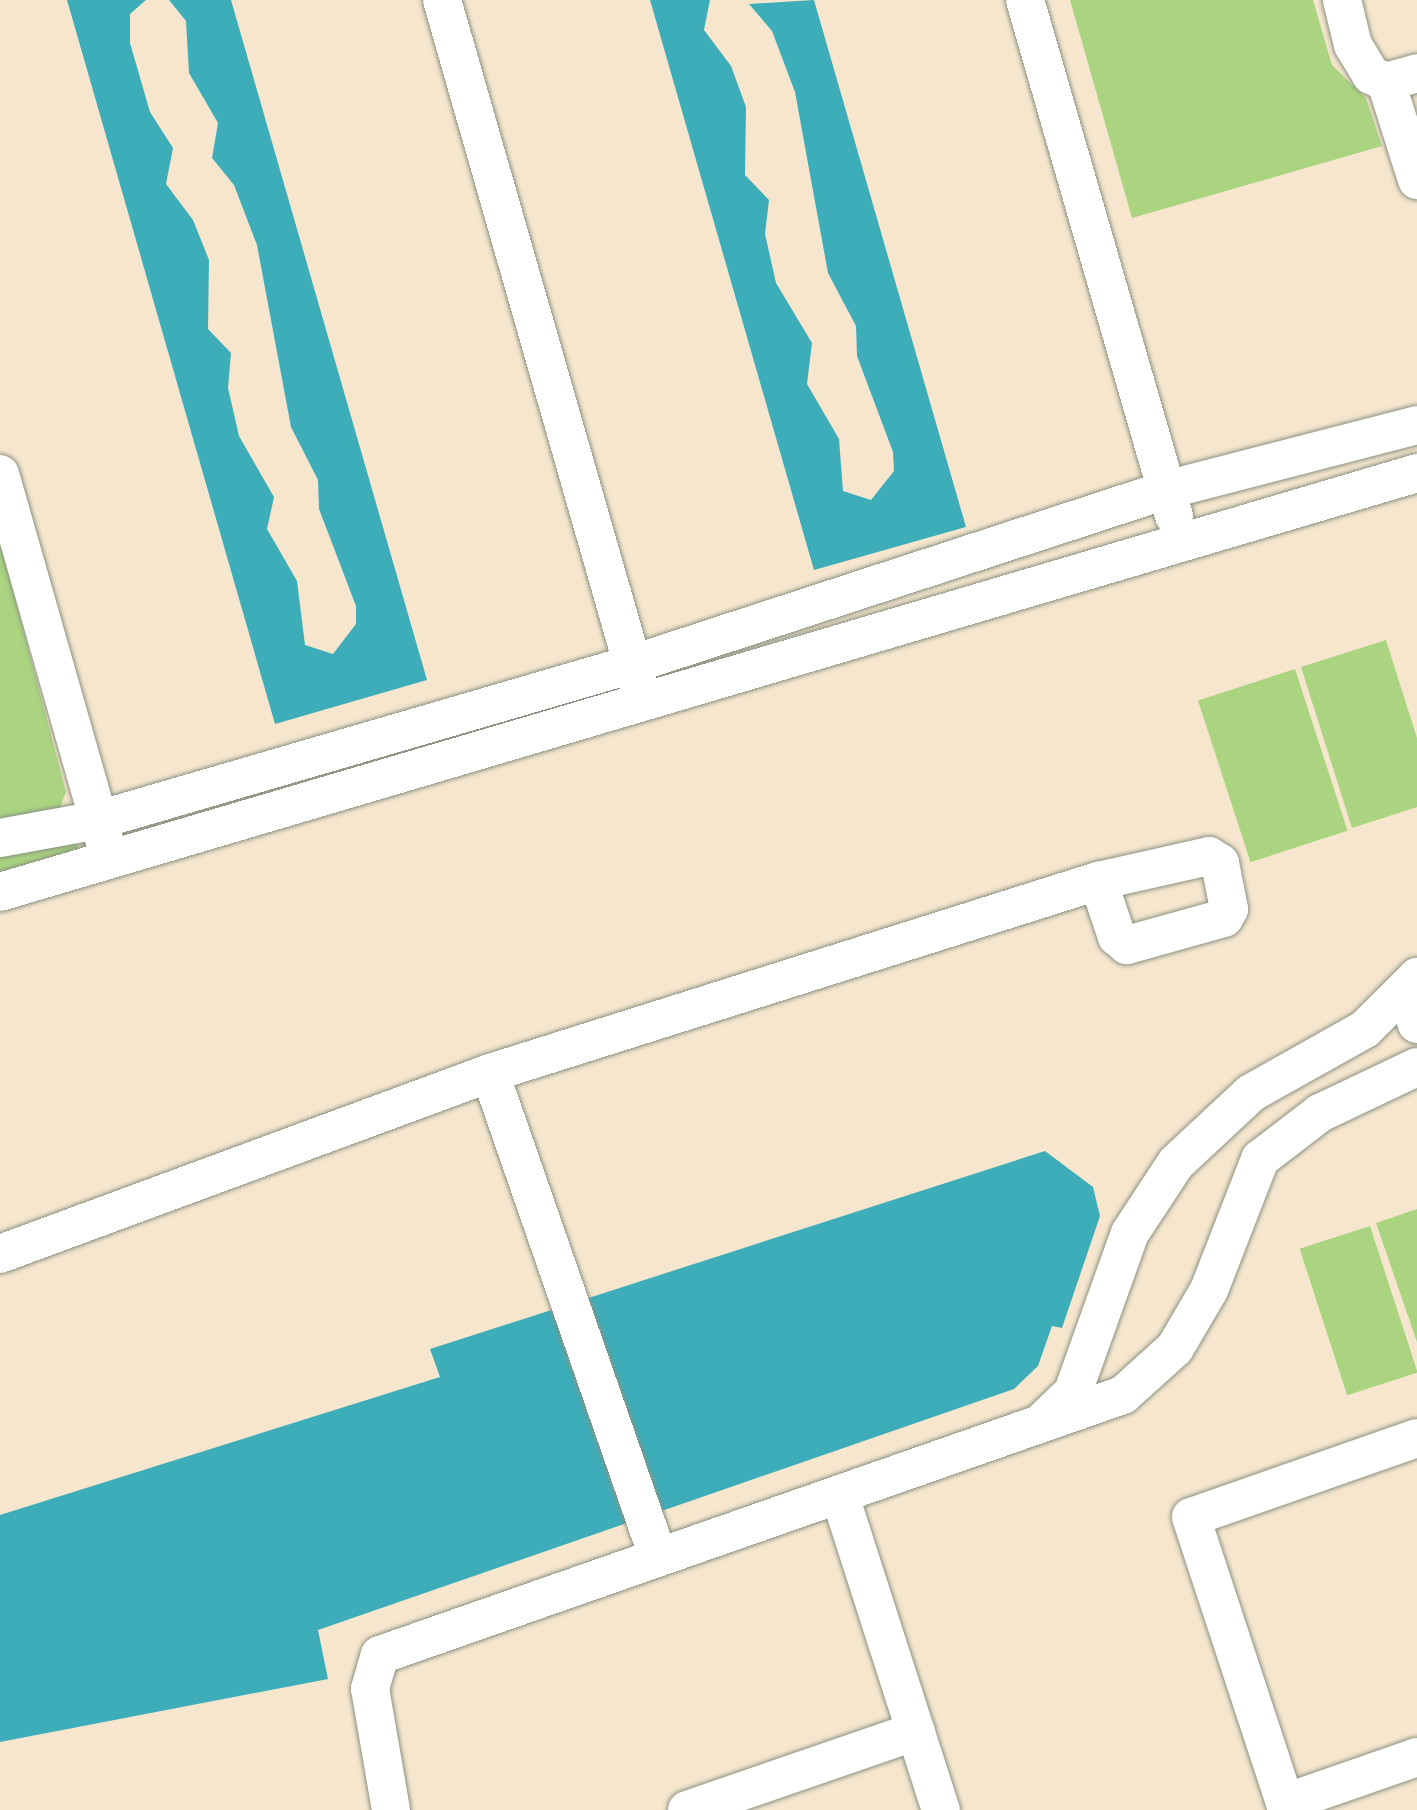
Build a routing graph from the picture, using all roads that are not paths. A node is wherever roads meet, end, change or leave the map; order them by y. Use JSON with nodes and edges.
{"nodes":[{"id":1,"x":442,"y":0,"type":"edge"},
{"id":2,"x":1025,"y":0,"type":"edge"},
{"id":3,"x":1342,"y":0,"type":"edge"},
{"id":4,"x":1402,"y":77,"type":"edge"},
{"id":5,"x":1417,"y":180,"type":"edge"},
{"id":6,"x":1417,"y":425,"type":"edge"},
{"id":7,"x":1417,"y":473,"type":"edge"},
{"id":8,"x":0,"y":474,"type":"edge"},
{"id":9,"x":1166,"y":490,"type":"junction"},
{"id":10,"x":1181,"y":541,"type":"junction"},
{"id":11,"x":633,"y":664,"type":"junction"},
{"id":12,"x":643,"y":705,"type":"junction"},
{"id":13,"x":98,"y":820,"type":"junction"},
{"id":14,"x":0,"y":838,"type":"edge"},
{"id":15,"x":110,"y":856,"type":"junction"},
{"id":16,"x":1098,"y":881,"type":"dead end"},
{"id":17,"x":0,"y":892,"type":"edge"},
{"id":18,"x":1416,"y":978,"type":"edge"},
{"id":19,"x":1417,"y":1024,"type":"edge"},
{"id":20,"x":1298,"y":1066,"type":"junction"},
{"id":21,"x":1417,"y":1067,"type":"edge"},
{"id":22,"x":490,"y":1073,"type":"junction"},
{"id":23,"x":1320,"y":1113,"type":"junction"},
{"id":24,"x":0,"y":1254,"type":"edge"},
{"id":25,"x":1021,"y":1436,"type":"junction"},
{"id":26,"x":1417,"y":1438,"type":"edge"},
{"id":27,"x":840,"y":1496,"type":"junction"},
{"id":28,"x":652,"y":1541,"type":"junction"},
{"id":29,"x":916,"y":1731,"type":"junction"},
{"id":30,"x":1417,"y":1757,"type":"edge"},
{"id":31,"x":391,"y":1810,"type":"edge"},
{"id":32,"x":687,"y":1810,"type":"edge"},
{"id":33,"x":941,"y":1810,"type":"edge"}],
"edges":[{"from":1,"to":11,"type":"street"},
{"from":2,"to":9,"type":"street"},
{"from":3,"to":4,"type":"street"},
{"from":4,"to":5,"type":"street"},
{"from":6,"to":9,"type":"street"},
{"from":7,"to":10,"type":"street"},
{"from":8,"to":13,"type":"street"},
{"from":9,"to":10,"type":"street"},
{"from":9,"to":11,"type":"street"},
{"from":10,"to":12,"type":"street"},
{"from":11,"to":12,"type":"street"},
{"from":11,"to":13,"type":"street"},
{"from":12,"to":15,"type":"street"},
{"from":13,"to":14,"type":"street"},
{"from":13,"to":15,"type":"street"},
{"from":15,"to":17,"type":"street"},
{"from":16,"to":22,"type":"street"},
{"from":18,"to":19,"type":"street"},
{"from":18,"to":20,"type":"street"},
{"from":20,"to":23,"type":"street"},
{"from":20,"to":25,"type":"street"},
{"from":21,"to":23,"type":"street"},
{"from":22,"to":24,"type":"street"},
{"from":22,"to":28,"type":"street"},
{"from":23,"to":25,"type":"street"},
{"from":25,"to":27,"type":"street"},
{"from":26,"to":30,"type":"street"},
{"from":27,"to":28,"type":"street"},
{"from":27,"to":29,"type":"street"},
{"from":28,"to":31,"type":"street"},
{"from":29,"to":32,"type":"street"},
{"from":29,"to":33,"type":"street"}]}
